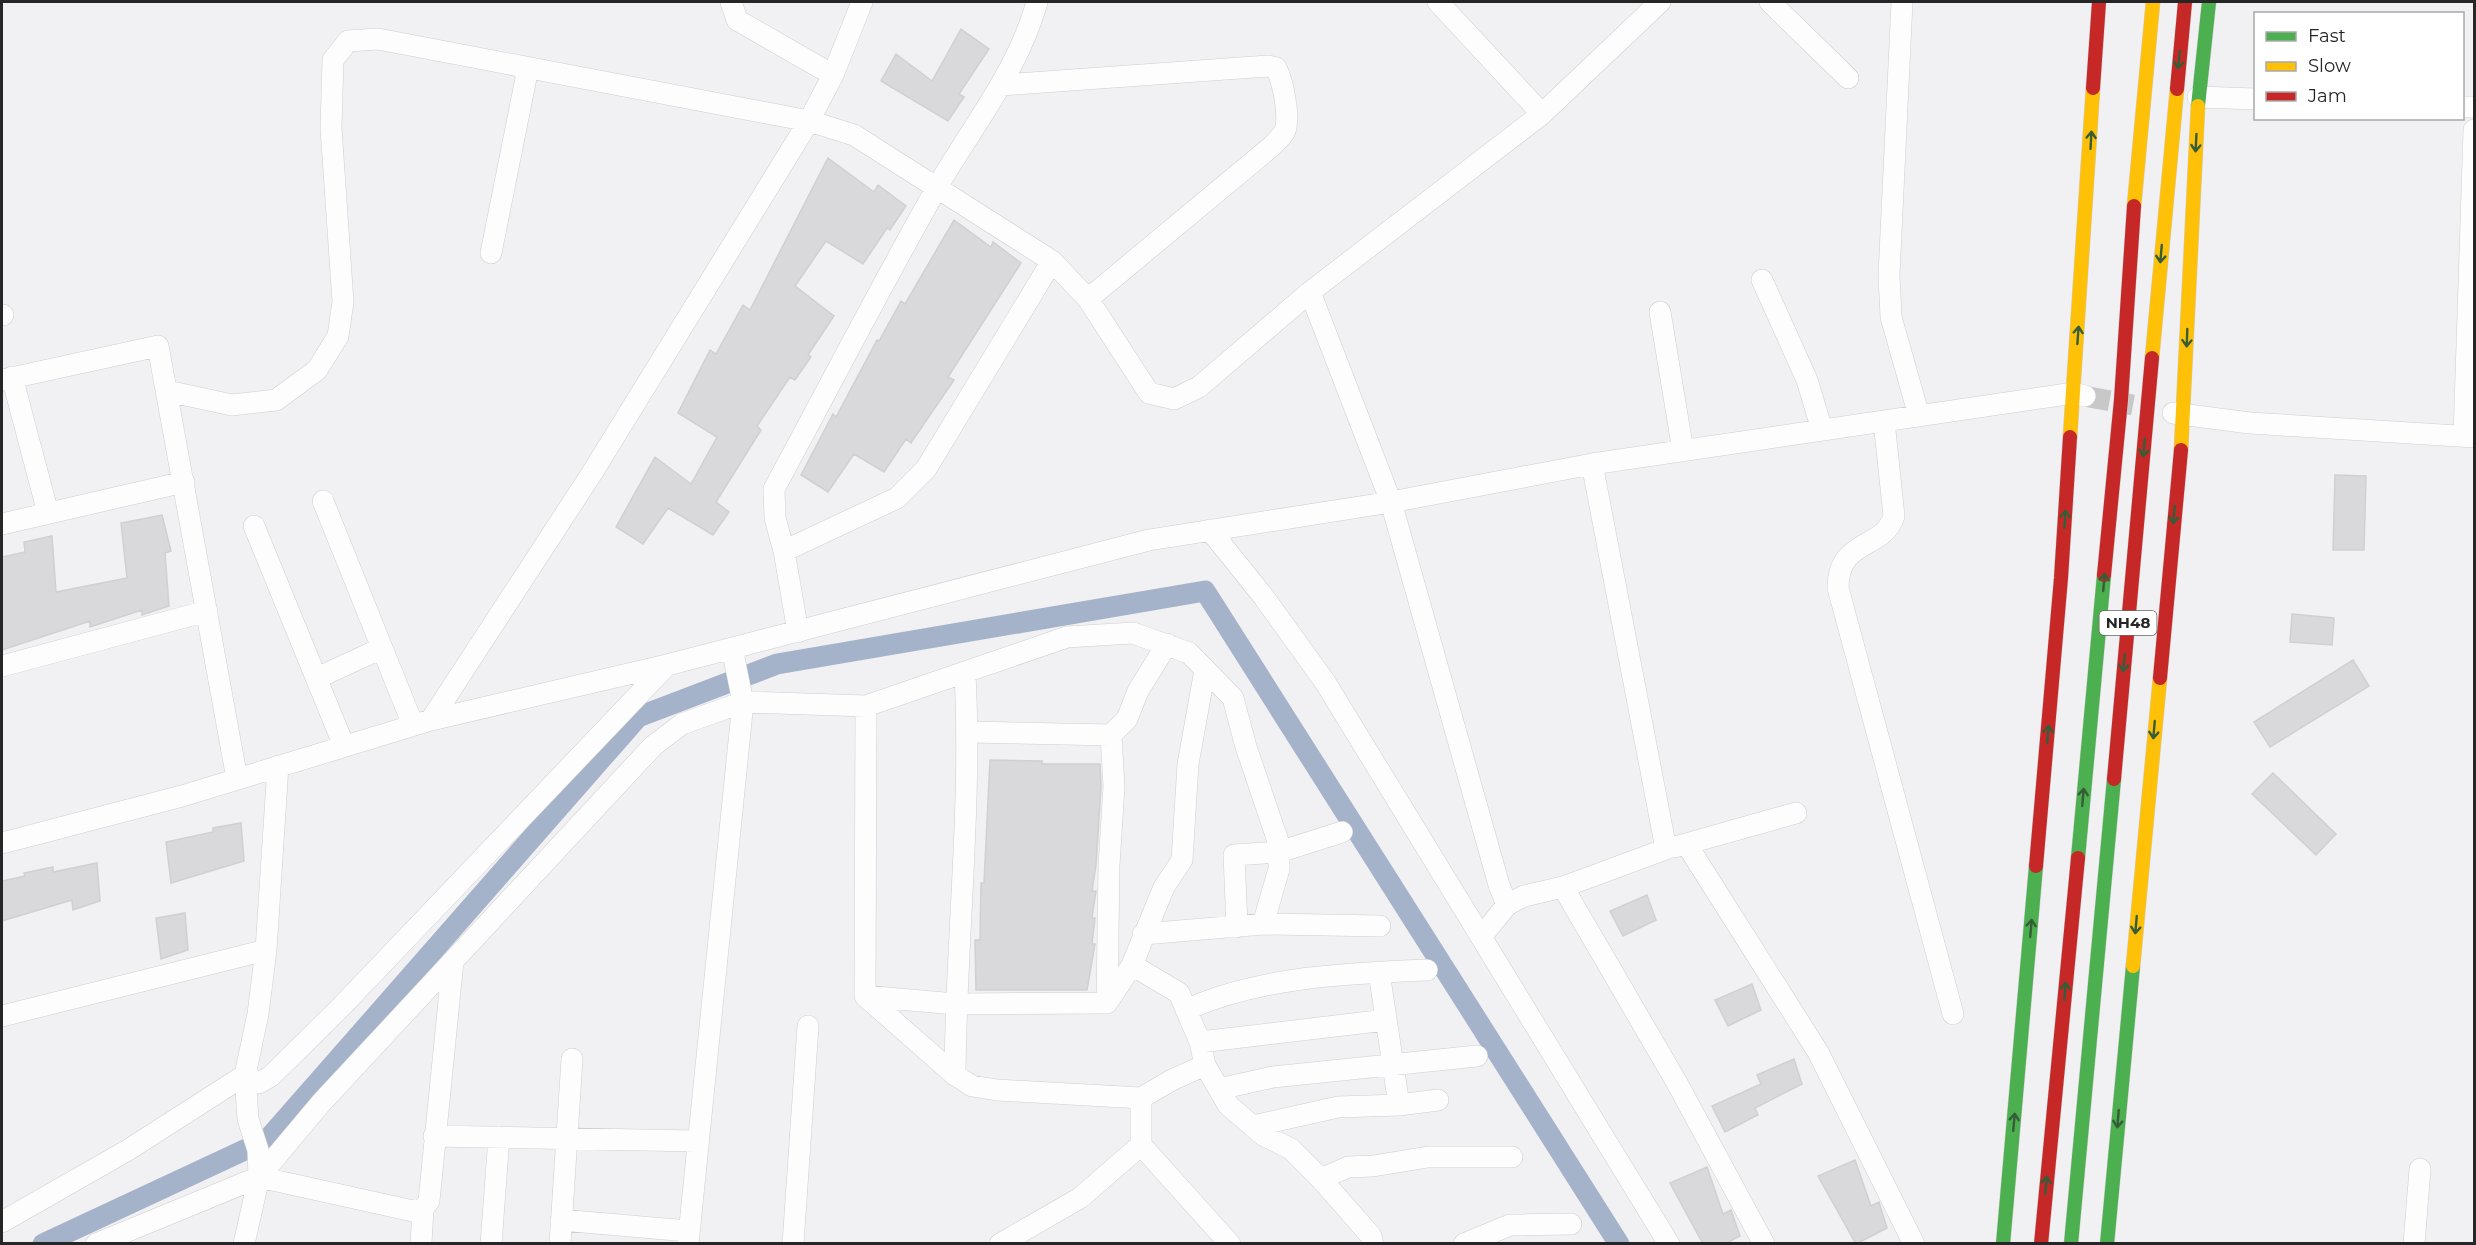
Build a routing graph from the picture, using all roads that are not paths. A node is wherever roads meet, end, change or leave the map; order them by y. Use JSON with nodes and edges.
{"nodes":[{"id":1,"x":731,"y":2,"type":"edge"},
{"id":2,"x":862,"y":2,"type":"edge"},
{"id":3,"x":1037,"y":2,"type":"edge"},
{"id":4,"x":1438,"y":2,"type":"edge"},
{"id":5,"x":1770,"y":2,"type":"edge"},
{"id":6,"x":1902,"y":2,"type":"edge"},
{"id":7,"x":2099,"y":2,"type":"edge"},
{"id":8,"x":2152,"y":2,"type":"edge"},
{"id":9,"x":2185,"y":2,"type":"edge"},
{"id":10,"x":2209,"y":2,"type":"edge"},
{"id":11,"x":1652,"y":4,"type":"edge"},
{"id":12,"x":528,"y":68,"type":"junction"},
{"id":13,"x":833,"y":75,"type":"junction"},
{"id":14,"x":1848,"y":78,"type":"dead end"},
{"id":15,"x":1001,"y":85,"type":"junction"},
{"id":16,"x":2198,"y":97,"type":"junction"},
{"id":17,"x":2254,"y":99,"type":"edge"},
{"id":18,"x":1542,"y":114,"type":"junction"},
{"id":19,"x":809,"y":121,"type":"junction"},
{"id":20,"x":2475,"y":130,"type":"edge"},
{"id":21,"x":937,"y":188,"type":"junction"},
{"id":22,"x":491,"y":253,"type":"dead end"},
{"id":23,"x":1052,"y":261,"type":"junction"},
{"id":24,"x":1762,"y":280,"type":"dead end"},
{"id":25,"x":1310,"y":292,"type":"junction"},
{"id":26,"x":1088,"y":299,"type":"junction"},
{"id":27,"x":1660,"y":312,"type":"dead end"},
{"id":28,"x":7,"y":378,"type":"edge"},
{"id":29,"x":167,"y":391,"type":"junction"},
{"id":30,"x":2081,"y":395,"type":"junction"},
{"id":31,"x":2177,"y":414,"type":"junction"},
{"id":32,"x":1918,"y":416,"type":"junction"},
{"id":33,"x":1884,"y":421,"type":"junction"},
{"id":34,"x":1822,"y":430,"type":"junction"},
{"id":35,"x":2469,"y":436,"type":"edge"},
{"id":36,"x":1683,"y":451,"type":"junction"},
{"id":37,"x":1592,"y":464,"type":"junction"},
{"id":38,"x":184,"y":482,"type":"junction"},
{"id":39,"x":323,"y":501,"type":"dead end"},
{"id":40,"x":1391,"y":502,"type":"junction"},
{"id":41,"x":48,"y":513,"type":"junction"},
{"id":42,"x":2,"y":524,"type":"edge"},
{"id":43,"x":254,"y":526,"type":"dead end"},
{"id":44,"x":1210,"y":530,"type":"junction"},
{"id":45,"x":784,"y":551,"type":"junction"},
{"id":46,"x":207,"y":611,"type":"junction"},
{"id":47,"x":798,"y":632,"type":"junction"},
{"id":48,"x":1167,"y":644,"type":"junction"},
{"id":49,"x":382,"y":648,"type":"junction"},
{"id":50,"x":733,"y":652,"type":"junction"},
{"id":51,"x":667,"y":665,"type":"junction"},
{"id":52,"x":2,"y":666,"type":"edge"},
{"id":53,"x":1205,"y":670,"type":"junction"},
{"id":54,"x":965,"y":673,"type":"junction"},
{"id":55,"x":317,"y":678,"type":"junction"},
{"id":56,"x":743,"y":697,"type":"junction"},
{"id":57,"x":866,"y":706,"type":"junction"},
{"id":58,"x":422,"y":722,"type":"junction"},
{"id":59,"x":968,"y":732,"type":"junction"},
{"id":60,"x":1111,"y":735,"type":"junction"},
{"id":61,"x":344,"y":746,"type":"junction"},
{"id":62,"x":278,"y":766,"type":"junction"},
{"id":63,"x":237,"y":779,"type":"junction"},
{"id":64,"x":1796,"y":813,"type":"dead end"},
{"id":65,"x":1342,"y":832,"type":"dead end"},
{"id":66,"x":2,"y":843,"type":"edge"},
{"id":67,"x":1687,"y":845,"type":"junction"},
{"id":68,"x":1666,"y":849,"type":"junction"},
{"id":69,"x":1279,"y":852,"type":"junction"},
{"id":70,"x":1563,"y":887,"type":"junction"},
{"id":71,"x":1507,"y":905,"type":"junction"},
{"id":72,"x":1263,"y":924,"type":"junction"},
{"id":73,"x":1380,"y":926,"type":"dead end"},
{"id":74,"x":1237,"y":927,"type":"junction"},
{"id":75,"x":1143,"y":934,"type":"junction"},
{"id":76,"x":1481,"y":937,"type":"junction"},
{"id":77,"x":266,"y":950,"type":"junction"},
{"id":78,"x":453,"y":961,"type":"junction"},
{"id":79,"x":1132,"y":965,"type":"junction"},
{"id":80,"x":1427,"y":970,"type":"dead end"},
{"id":81,"x":1379,"y":972,"type":"junction"},
{"id":82,"x":865,"y":996,"type":"junction"},
{"id":83,"x":1107,"y":1002,"type":"junction"},
{"id":84,"x":955,"y":1004,"type":"junction"},
{"id":85,"x":1186,"y":1010,"type":"junction"},
{"id":86,"x":1953,"y":1014,"type":"dead end"},
{"id":87,"x":2,"y":1016,"type":"edge"},
{"id":88,"x":1386,"y":1020,"type":"junction"},
{"id":89,"x":808,"y":1026,"type":"dead end"},
{"id":90,"x":1200,"y":1042,"type":"junction"},
{"id":91,"x":1477,"y":1056,"type":"dead end"},
{"id":92,"x":572,"y":1059,"type":"dead end"},
{"id":93,"x":1205,"y":1065,"type":"junction"},
{"id":94,"x":1392,"y":1066,"type":"junction"},
{"id":95,"x":955,"y":1075,"type":"junction"},
{"id":96,"x":245,"y":1076,"type":"junction"},
{"id":97,"x":1219,"y":1089,"type":"junction"},
{"id":98,"x":1141,"y":1098,"type":"junction"},
{"id":99,"x":1438,"y":1100,"type":"dead end"},
{"id":100,"x":1399,"y":1105,"type":"junction"},
{"id":101,"x":1252,"y":1126,"type":"junction"},
{"id":102,"x":434,"y":1136,"type":"junction"},
{"id":103,"x":499,"y":1137,"type":"junction"},
{"id":104,"x":567,"y":1138,"type":"junction"},
{"id":105,"x":696,"y":1141,"type":"junction"},
{"id":106,"x":1141,"y":1145,"type":"junction"},
{"id":107,"x":1512,"y":1157,"type":"dead end"},
{"id":108,"x":2421,"y":1169,"type":"dead end"},
{"id":109,"x":260,"y":1177,"type":"junction"},
{"id":110,"x":1321,"y":1179,"type":"junction"},
{"id":111,"x":423,"y":1209,"type":"junction"},
{"id":112,"x":561,"y":1220,"type":"junction"},
{"id":113,"x":2,"y":1222,"type":"edge"},
{"id":114,"x":1571,"y":1224,"type":"dead end"},
{"id":115,"x":688,"y":1237,"type":"edge"},
{"id":116,"x":96,"y":1244,"type":"edge"},
{"id":117,"x":244,"y":1244,"type":"edge"},
{"id":118,"x":422,"y":1244,"type":"edge"},
{"id":119,"x":491,"y":1244,"type":"edge"},
{"id":120,"x":560,"y":1244,"type":"edge"},
{"id":121,"x":793,"y":1244,"type":"edge"},
{"id":122,"x":1000,"y":1244,"type":"edge"},
{"id":123,"x":1230,"y":1244,"type":"edge"},
{"id":124,"x":1373,"y":1244,"type":"edge"},
{"id":125,"x":1464,"y":1244,"type":"edge"},
{"id":126,"x":1669,"y":1244,"type":"edge"},
{"id":127,"x":1764,"y":1244,"type":"edge"},
{"id":128,"x":1914,"y":1244,"type":"edge"},
{"id":129,"x":2003,"y":1244,"type":"edge"},
{"id":130,"x":2041,"y":1244,"type":"edge"},
{"id":131,"x":2071,"y":1244,"type":"edge"},
{"id":132,"x":2107,"y":1244,"type":"edge"},
{"id":133,"x":2414,"y":1244,"type":"edge"}],
"edges":[{"from":1,"to":13,"type":"street"},
{"from":2,"to":13,"type":"street"},
{"from":3,"to":15,"type":"street"},
{"from":4,"to":18,"type":"street"},
{"from":5,"to":14,"type":"street"},
{"from":6,"to":32,"type":"street"},
{"from":30,"to":7,"type":"highway","one_way":true},
{"from":130,"to":8,"type":"highway","number":"NH48","one_way":true},
{"from":9,"to":131,"type":"highway","number":"NH48","one_way":true},
{"from":10,"to":16,"type":"highway"},
{"from":11,"to":18,"type":"street"},
{"from":12,"to":19,"type":"street"},
{"from":12,"to":22,"type":"street"},
{"from":12,"to":29,"type":"street"},
{"from":13,"to":19,"type":"street"},
{"from":15,"to":21,"type":"street"},
{"from":15,"to":26,"type":"street"},
{"from":16,"to":17,"type":"street"},
{"from":16,"to":31,"type":"highway","one_way":true},
{"from":18,"to":25,"type":"street"},
{"from":19,"to":21,"type":"street"},
{"from":19,"to":58,"type":"street"},
{"from":20,"to":35,"type":"street"},
{"from":21,"to":23,"type":"street"},
{"from":21,"to":45,"type":"street"},
{"from":23,"to":26,"type":"street"},
{"from":23,"to":45,"type":"street"},
{"from":24,"to":34,"type":"street"},
{"from":25,"to":26,"type":"street"},
{"from":25,"to":40,"type":"street"},
{"from":27,"to":36,"type":"street"},
{"from":28,"to":29,"type":"street"},
{"from":28,"to":41,"type":"street"},
{"from":29,"to":38,"type":"street"},
{"from":30,"to":32,"type":"street"},
{"from":129,"to":30,"type":"highway","one_way":true},
{"from":31,"to":35,"type":"street"},
{"from":31,"to":132,"type":"highway","one_way":true},
{"from":32,"to":33,"type":"street"},
{"from":33,"to":34,"type":"street"},
{"from":33,"to":86,"type":"street"},
{"from":34,"to":36,"type":"street"},
{"from":36,"to":37,"type":"street"},
{"from":37,"to":40,"type":"street"},
{"from":37,"to":68,"type":"street"},
{"from":38,"to":41,"type":"street"},
{"from":38,"to":46,"type":"street"},
{"from":39,"to":49,"type":"street"},
{"from":40,"to":44,"type":"street"},
{"from":40,"to":71,"type":"street"},
{"from":41,"to":42,"type":"street"},
{"from":43,"to":55,"type":"street"},
{"from":44,"to":47,"type":"street"},
{"from":44,"to":76,"type":"street"},
{"from":45,"to":47,"type":"street"},
{"from":46,"to":52,"type":"street"},
{"from":46,"to":63,"type":"street"},
{"from":47,"to":50,"type":"street"},
{"from":48,"to":53,"type":"street"},
{"from":48,"to":54,"type":"street"},
{"from":48,"to":60,"type":"street"},
{"from":49,"to":55,"type":"street"},
{"from":49,"to":58,"type":"street"},
{"from":50,"to":51,"type":"street"},
{"from":50,"to":56,"type":"street"},
{"from":51,"to":58,"type":"street"},
{"from":51,"to":96,"type":"street"},
{"from":53,"to":69,"type":"street"},
{"from":53,"to":75,"type":"street"},
{"from":54,"to":57,"type":"street"},
{"from":54,"to":59,"type":"street"},
{"from":55,"to":61,"type":"street"},
{"from":56,"to":57,"type":"street"},
{"from":56,"to":78,"type":"street"},
{"from":56,"to":105,"type":"street"},
{"from":57,"to":82,"type":"street"},
{"from":58,"to":61,"type":"street"},
{"from":59,"to":60,"type":"street"},
{"from":59,"to":84,"type":"street"},
{"from":60,"to":83,"type":"street"},
{"from":61,"to":62,"type":"street"},
{"from":62,"to":63,"type":"street"},
{"from":62,"to":77,"type":"street"},
{"from":63,"to":66,"type":"street"},
{"from":64,"to":67,"type":"street"},
{"from":65,"to":69,"type":"street"},
{"from":67,"to":68,"type":"street"},
{"from":67,"to":128,"type":"street"},
{"from":68,"to":70,"type":"street"},
{"from":69,"to":72,"type":"street"},
{"from":69,"to":74,"type":"street"},
{"from":70,"to":71,"type":"street"},
{"from":70,"to":127,"type":"street"},
{"from":71,"to":76,"type":"street"},
{"from":72,"to":73,"type":"street"},
{"from":72,"to":74,"type":"street"},
{"from":74,"to":75,"type":"street"},
{"from":75,"to":79,"type":"street"},
{"from":76,"to":126,"type":"street"},
{"from":77,"to":87,"type":"street"},
{"from":77,"to":96,"type":"street"},
{"from":78,"to":102,"type":"street"},
{"from":78,"to":109,"type":"street"},
{"from":79,"to":83,"type":"street"},
{"from":79,"to":85,"type":"street"},
{"from":80,"to":81,"type":"street"},
{"from":81,"to":85,"type":"street"},
{"from":81,"to":88,"type":"street"},
{"from":82,"to":84,"type":"street"},
{"from":82,"to":95,"type":"street"},
{"from":83,"to":84,"type":"street"},
{"from":84,"to":95,"type":"street"},
{"from":85,"to":90,"type":"street"},
{"from":88,"to":90,"type":"street"},
{"from":88,"to":94,"type":"street"},
{"from":89,"to":121,"type":"street"},
{"from":90,"to":93,"type":"street"},
{"from":91,"to":94,"type":"street"},
{"from":92,"to":104,"type":"street"},
{"from":93,"to":97,"type":"street"},
{"from":93,"to":98,"type":"street"},
{"from":94,"to":97,"type":"street"},
{"from":94,"to":100,"type":"street"},
{"from":95,"to":98,"type":"street"},
{"from":96,"to":109,"type":"street"},
{"from":96,"to":113,"type":"street"},
{"from":97,"to":101,"type":"street"},
{"from":98,"to":106,"type":"street"},
{"from":99,"to":100,"type":"street"},
{"from":100,"to":101,"type":"street"},
{"from":101,"to":110,"type":"street"},
{"from":102,"to":103,"type":"street"},
{"from":102,"to":111,"type":"street"},
{"from":103,"to":104,"type":"street"},
{"from":103,"to":119,"type":"street"},
{"from":104,"to":105,"type":"street"},
{"from":104,"to":112,"type":"street"},
{"from":105,"to":115,"type":"street"},
{"from":106,"to":122,"type":"street"},
{"from":106,"to":123,"type":"street"},
{"from":107,"to":110,"type":"street"},
{"from":108,"to":133,"type":"street"},
{"from":109,"to":111,"type":"street"},
{"from":109,"to":116,"type":"street"},
{"from":109,"to":117,"type":"street"},
{"from":110,"to":124,"type":"street"},
{"from":111,"to":118,"type":"street"},
{"from":112,"to":115,"type":"street"},
{"from":112,"to":120,"type":"street"},
{"from":114,"to":125,"type":"street"}]}
